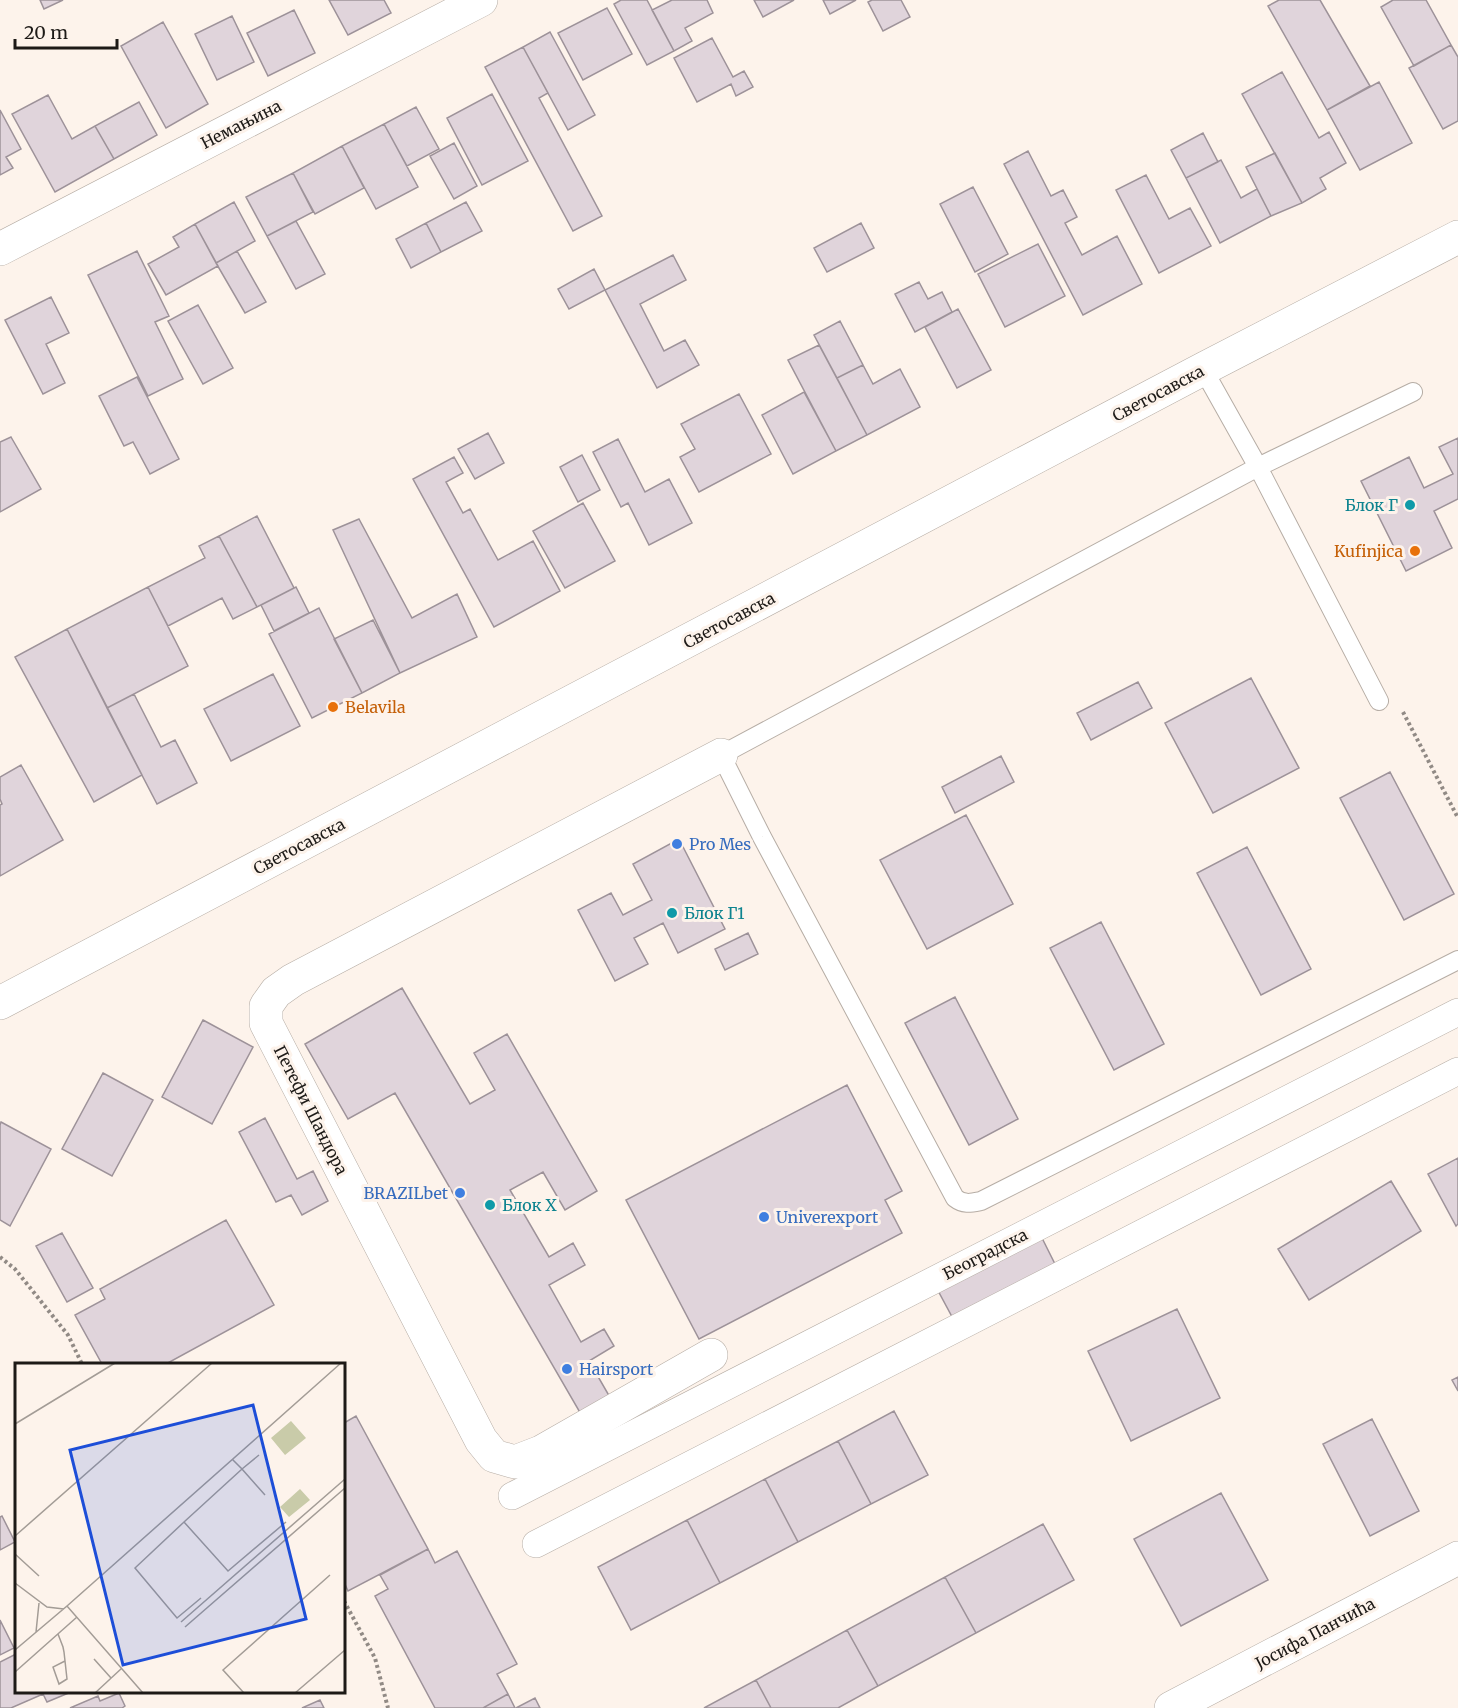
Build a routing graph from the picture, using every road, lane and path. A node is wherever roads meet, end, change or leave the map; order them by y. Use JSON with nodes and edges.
{"nodes":[{"id":1,"x":482,"y":0,"type":"edge"},
{"id":2,"x":1458,"y":237,"type":"edge"},
{"id":3,"x":0,"y":249,"type":"edge"},
{"id":4,"x":1203,"y":369,"type":"junction"},
{"id":5,"x":1413,"y":392,"type":"dead end"},
{"id":6,"x":1258,"y":467,"type":"junction"},
{"id":7,"x":1379,"y":701,"type":"dead end"},
{"id":8,"x":721,"y":755,"type":"junction"},
{"id":9,"x":1458,"y":960,"type":"edge"},
{"id":10,"x":0,"y":1003,"type":"edge"},
{"id":11,"x":1458,"y":1012,"type":"edge"},
{"id":12,"x":1458,"y":1071,"type":"edge"},
{"id":13,"x":0,"y":1257,"type":"edge"},
{"id":14,"x":711,"y":1355,"type":"dead end"},
{"id":15,"x":81,"y":1363,"type":"edge"},
{"id":16,"x":512,"y":1496,"type":"dead end"},
{"id":17,"x":536,"y":1544,"type":"dead end"},
{"id":18,"x":1458,"y":1558,"type":"edge"},
{"id":19,"x":345,"y":1603,"type":"edge"},
{"id":20,"x":388,"y":1708,"type":"edge"},
{"id":21,"x":1171,"y":1708,"type":"edge"}],
"edges":[{"from":1,"to":3,"type":"street","name":"Немањина"},
{"from":2,"to":4,"type":"street","name":"Светосавска"},
{"from":4,"to":6,"type":"lane"},
{"from":4,"to":10,"type":"street","name":"Светосавска"},
{"from":5,"to":6,"type":"lane"},
{"from":6,"to":7,"type":"lane"},
{"from":6,"to":8,"type":"lane"},
{"from":8,"to":9,"type":"lane"},
{"from":8,"to":14,"type":"street","name":"Петефи Шандора"},
{"from":11,"to":16,"type":"street","name":"Београдска"},
{"from":12,"to":17,"type":"street"},
{"from":13,"to":15,"type":"path"},
{"from":18,"to":21,"type":"street","name":"Јосифа Панчића"},
{"from":19,"to":20,"type":"path"}]}
